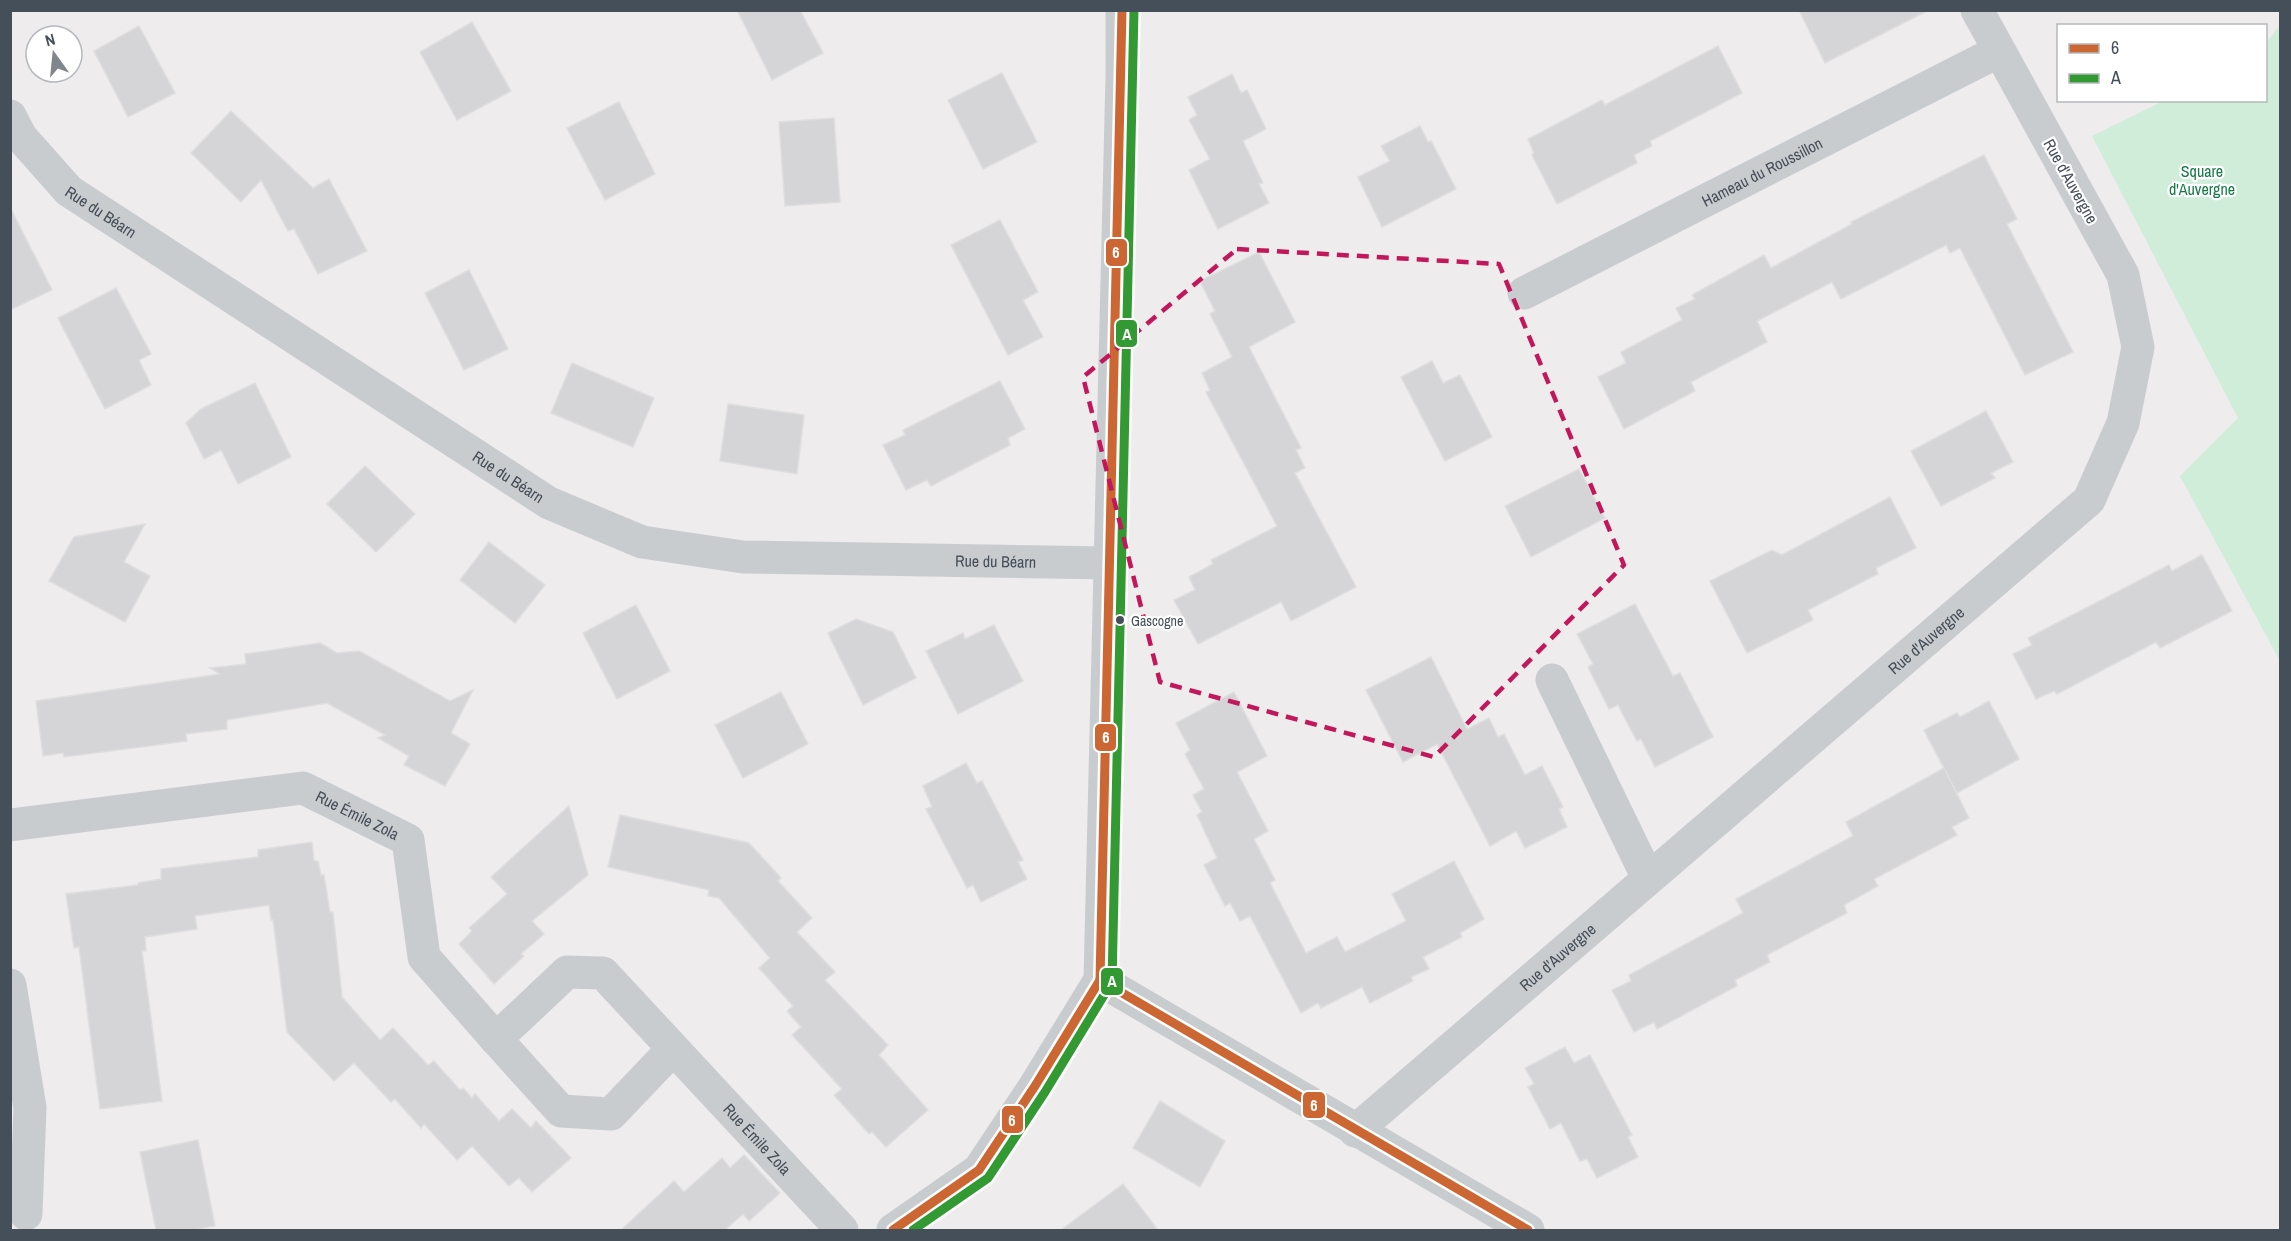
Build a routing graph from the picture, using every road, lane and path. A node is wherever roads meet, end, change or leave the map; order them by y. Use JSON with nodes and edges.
{"nodes":[{"id":1,"x":1122,"y":10,"type":"edge"},
{"id":2,"x":1977,"y":10,"type":"edge"},
{"id":3,"x":1999,"y":51,"type":"junction"},
{"id":4,"x":10,"y":116,"type":"edge"},
{"id":5,"x":1524,"y":293,"type":"dead end"},
{"id":6,"x":1110,"y":563,"type":"junction"},
{"id":7,"x":1552,"y":680,"type":"dead end"},
{"id":8,"x":10,"y":825,"type":"edge"},
{"id":9,"x":1648,"y":878,"type":"junction"},
{"id":10,"x":1100,"y":980,"type":"junction"},
{"id":11,"x":10,"y":985,"type":"edge"},
{"id":12,"x":496,"y":1039,"type":"junction"},
{"id":13,"x":673,"y":1049,"type":"junction"},
{"id":14,"x":1355,"y":1131,"type":"junction"},
{"id":15,"x":26,"y":1217,"type":"edge"},
{"id":16,"x":842,"y":1230,"type":"edge"},
{"id":17,"x":893,"y":1230,"type":"edge"},
{"id":18,"x":1528,"y":1230,"type":"edge"}],
"edges":[{"from":1,"to":6,"type":"street"},
{"from":2,"to":3,"type":"street","name":"Rue d'Auvergne"},
{"from":3,"to":5,"type":"street","name":"Hameau du Roussillon"},
{"from":3,"to":9,"type":"street","name":"Rue d'Auvergne"},
{"from":4,"to":6,"type":"street","name":"Rue du Béarn"},
{"from":6,"to":10,"type":"street"},
{"from":7,"to":9,"type":"street"},
{"from":8,"to":12,"type":"street","name":"Rue Émile Zola"},
{"from":9,"to":14,"type":"street","name":"Rue d'Auvergne"},
{"from":10,"to":14,"type":"street"},
{"from":10,"to":17,"type":"street"},
{"from":11,"to":15,"type":"street"},
{"from":12,"to":13,"type":"street","name":"Rue Émile Zola"},
{"from":12,"to":13,"type":"street","name":"Rue Émile Zola"},
{"from":13,"to":16,"type":"street","name":"Rue Émile Zola"},
{"from":14,"to":18,"type":"street"}]}
